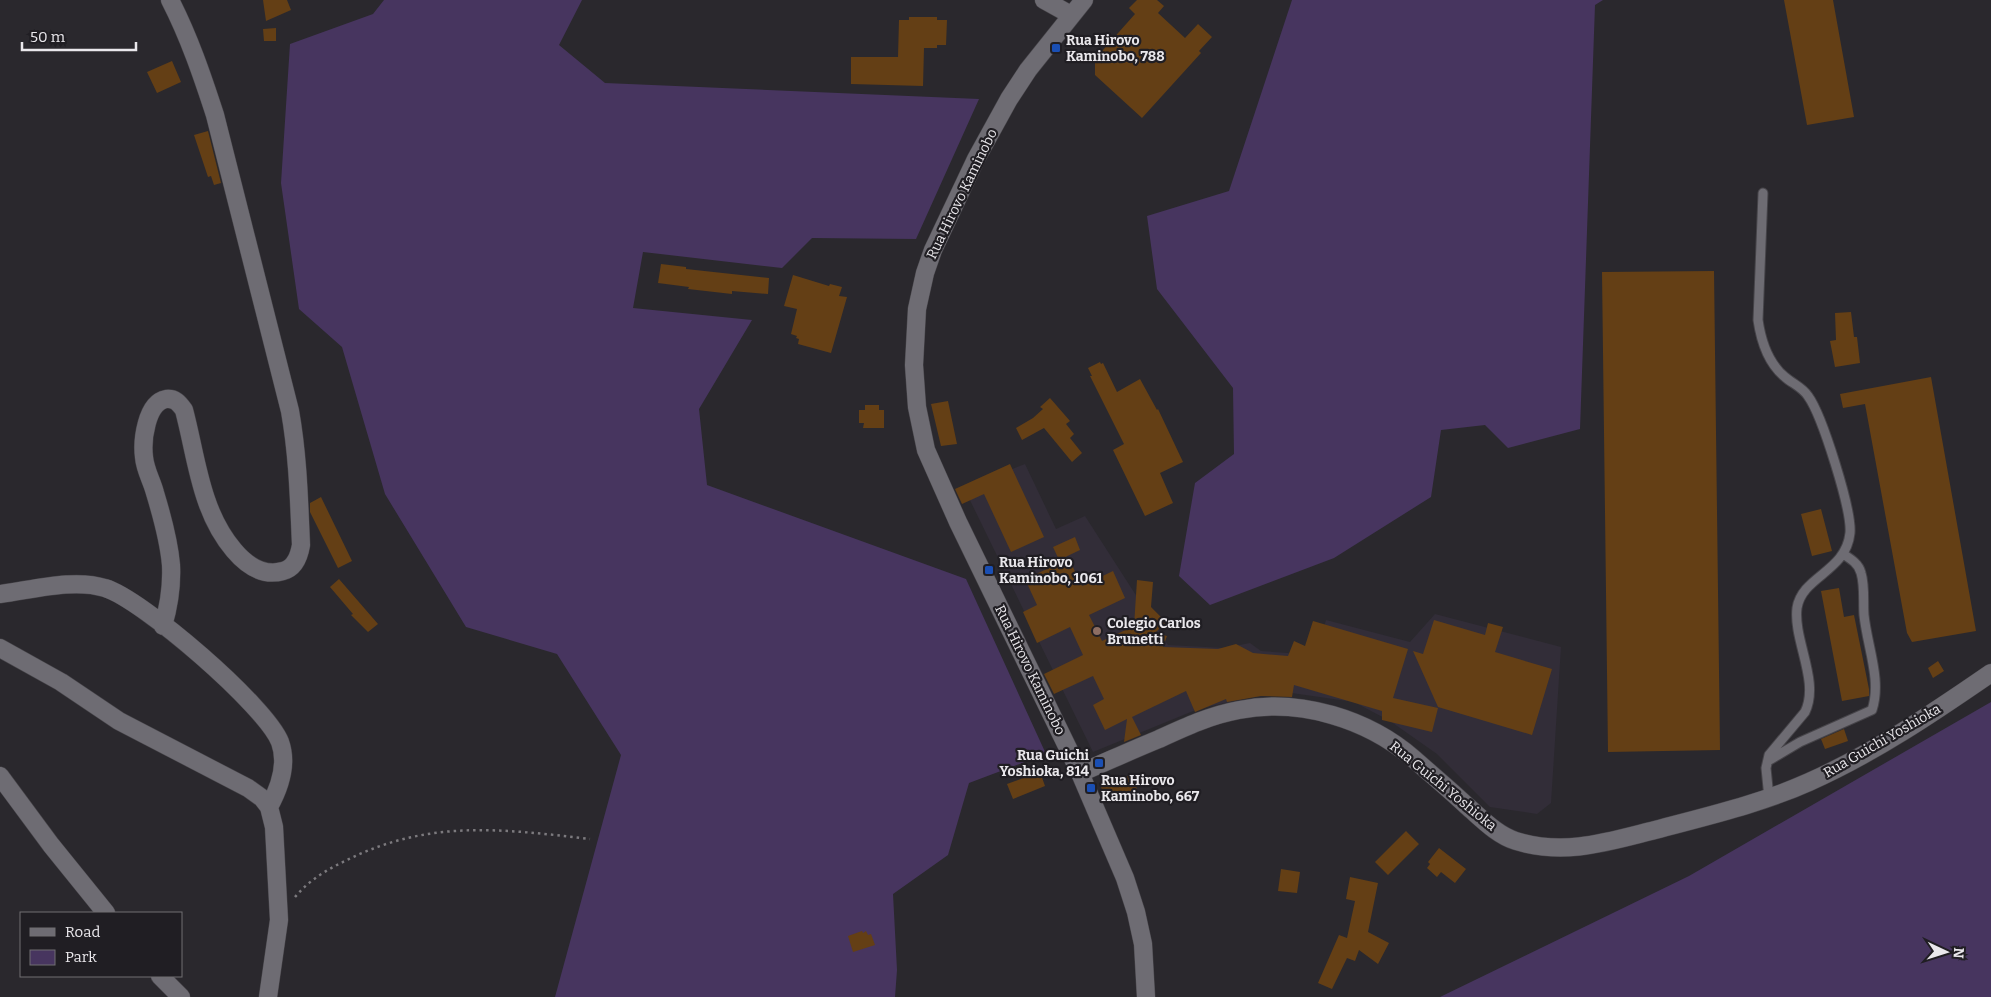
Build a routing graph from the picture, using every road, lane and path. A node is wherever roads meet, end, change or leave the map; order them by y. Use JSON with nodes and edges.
{"nodes":[{"id":1,"x":170,"y":0,"type":"edge"},
{"id":2,"x":1044,"y":0,"type":"edge"},
{"id":3,"x":1084,"y":0,"type":"edge"},
{"id":4,"x":1071,"y":16,"type":"junction"},
{"id":5,"x":1763,"y":193,"type":"dead end"},
{"id":6,"x":1843,"y":554,"type":"junction"},
{"id":7,"x":0,"y":594,"type":"edge"},
{"id":8,"x":163,"y":626,"type":"junction"},
{"id":9,"x":0,"y":648,"type":"edge"},
{"id":10,"x":1991,"y":673,"type":"edge"},
{"id":11,"x":1767,"y":762,"type":"junction"},
{"id":12,"x":1080,"y":773,"type":"junction"},
{"id":13,"x":0,"y":776,"type":"edge"},
{"id":14,"x":1769,"y":798,"type":"junction"},
{"id":15,"x":269,"y":807,"type":"junction"},
{"id":16,"x":590,"y":839,"type":"dead end"},
{"id":17,"x":105,"y":912,"type":"edge"},
{"id":18,"x":279,"y":920,"type":"junction"},
{"id":19,"x":161,"y":977,"type":"edge"},
{"id":20,"x":181,"y":997,"type":"edge"},
{"id":21,"x":268,"y":997,"type":"edge"},
{"id":22,"x":1146,"y":997,"type":"edge"}],
"edges":[{"from":1,"to":8,"type":"street"},
{"from":2,"to":4,"type":"street"},
{"from":3,"to":4,"type":"street","name":"Rua Hirovo Kaminobo"},
{"from":4,"to":12,"type":"street","name":"Rua Hirovo Kaminobo"},
{"from":5,"to":6,"type":"lane"},
{"from":6,"to":11,"type":"lane"},
{"from":6,"to":11,"type":"lane"},
{"from":7,"to":8,"type":"street"},
{"from":8,"to":15,"type":"street"},
{"from":9,"to":15,"type":"street"},
{"from":10,"to":14,"type":"street","name":"Rua Guichi Yoshioka"},
{"from":11,"to":14,"type":"lane"},
{"from":12,"to":14,"type":"street","name":"Rua Guichi Yoshioka"},
{"from":12,"to":22,"type":"street","name":"Rua Hirovo Kaminobo"},
{"from":13,"to":17,"type":"street"},
{"from":15,"to":18,"type":"street"},
{"from":16,"to":18,"type":"path"},
{"from":18,"to":21,"type":"street"},
{"from":19,"to":20,"type":"street"}]}
